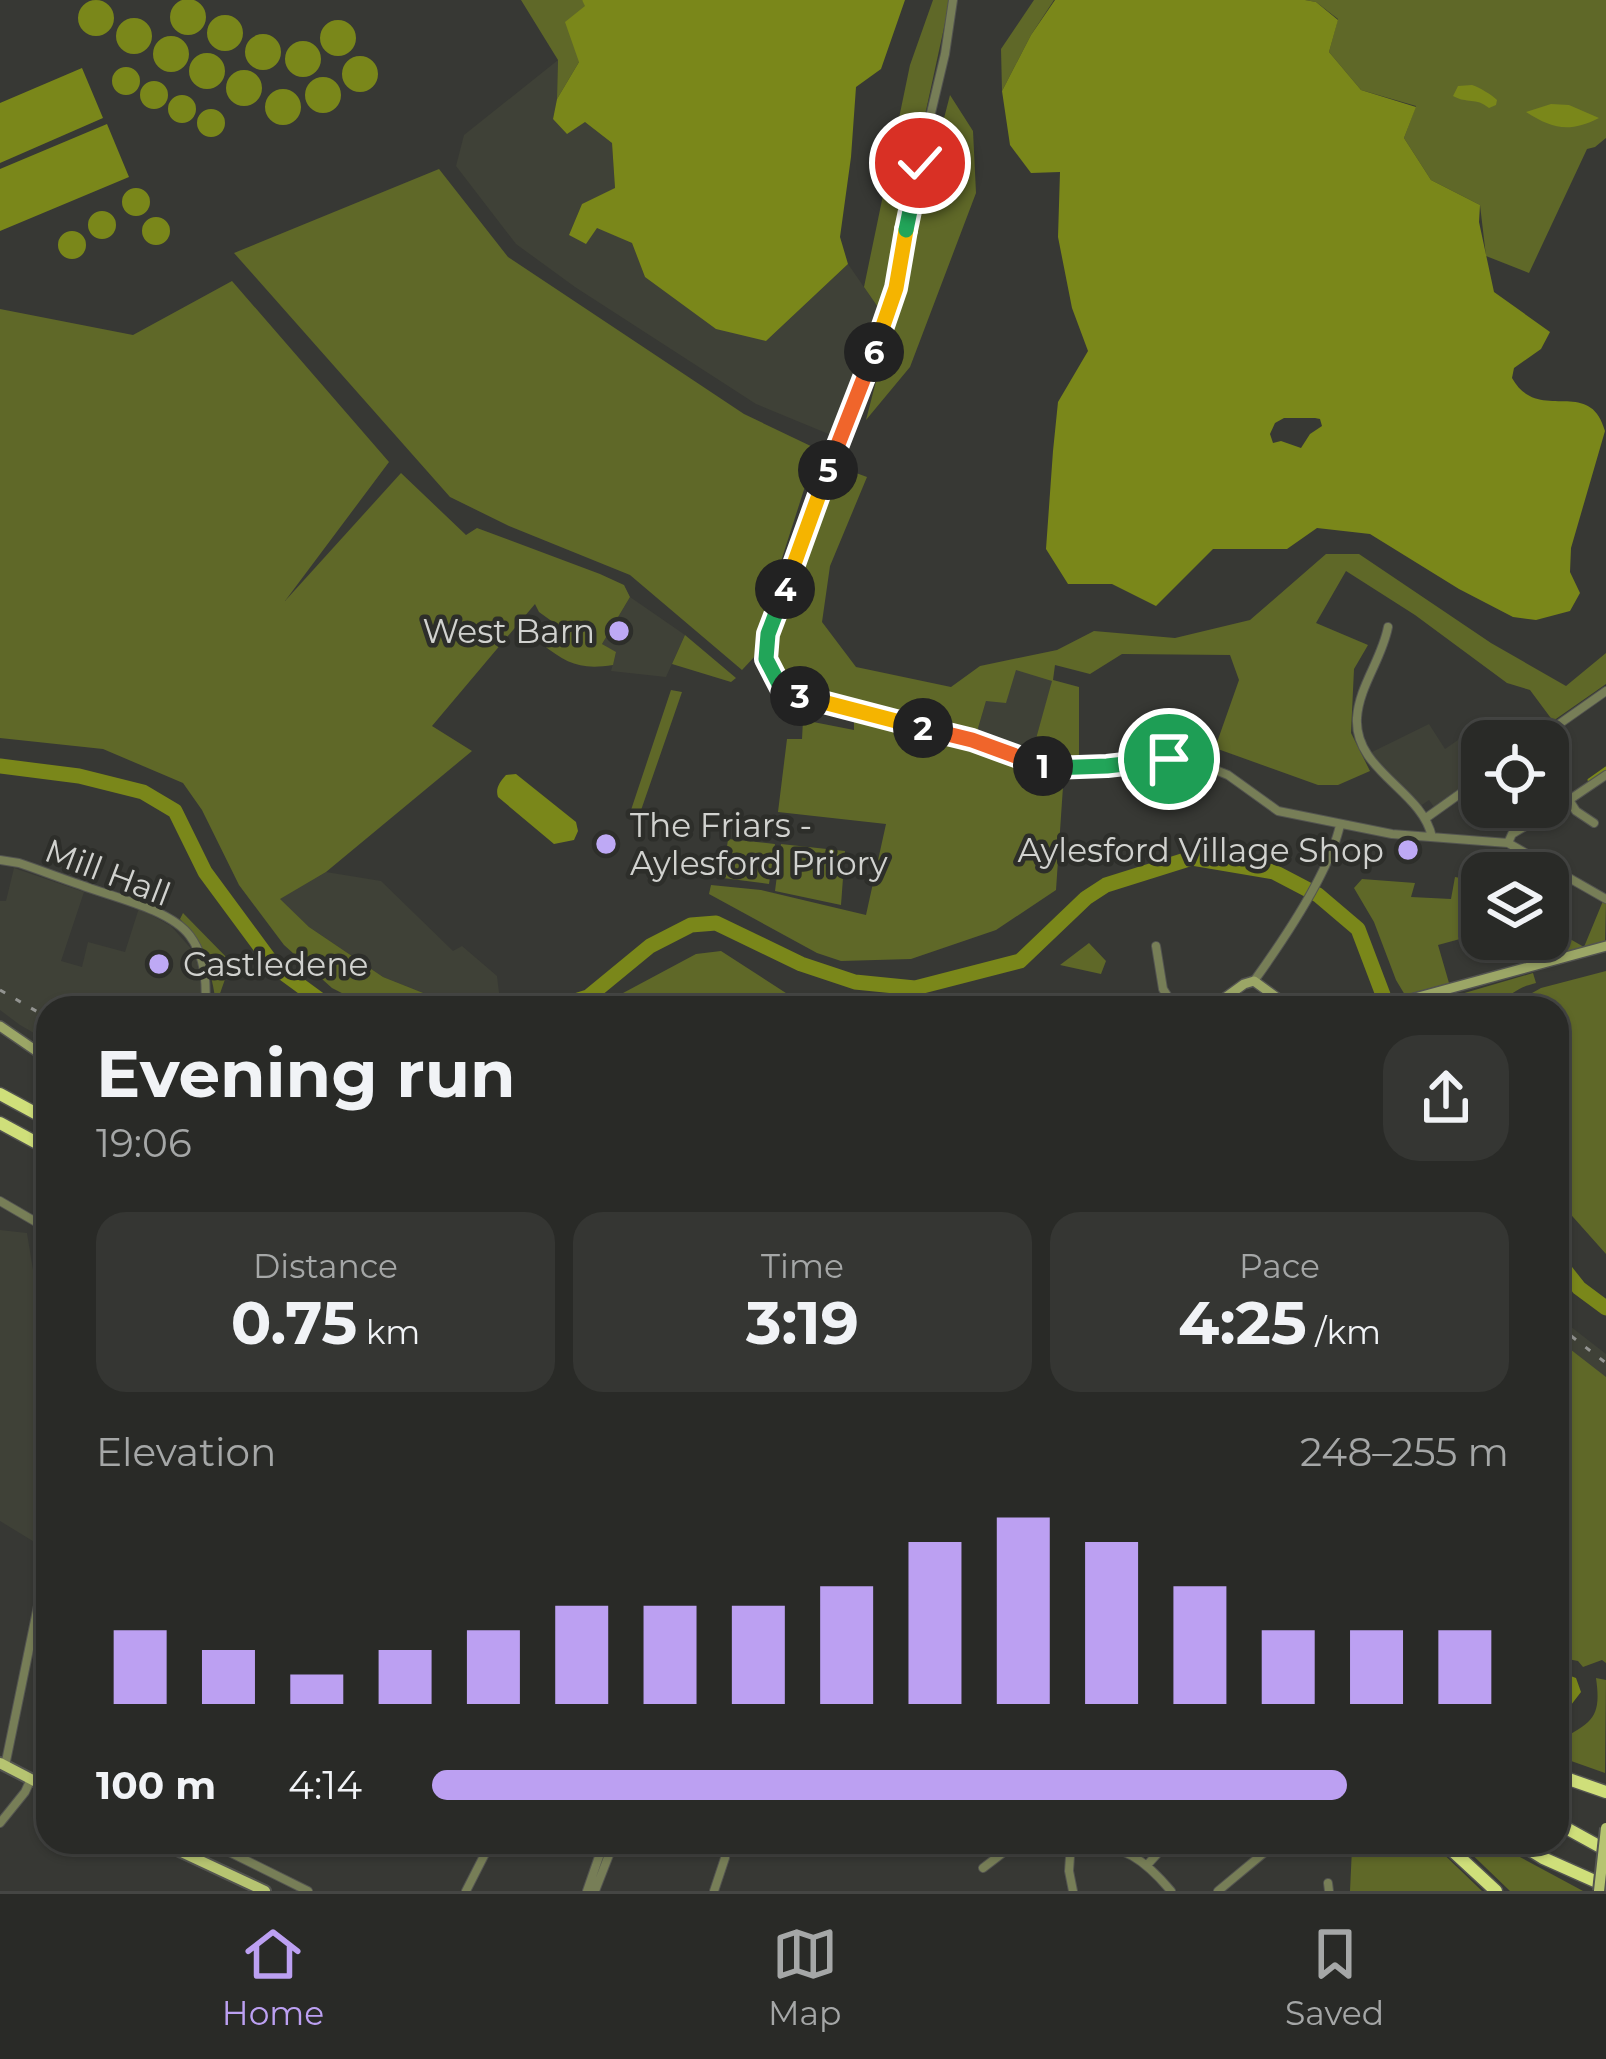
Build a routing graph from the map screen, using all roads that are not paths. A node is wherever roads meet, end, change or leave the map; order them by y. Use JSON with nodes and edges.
{"nodes":[{"id":1,"x":953,"y":0,"type":"edge"},
{"id":2,"x":1388,"y":627,"type":"dead end"},
{"id":3,"x":1606,"y":691,"type":"edge"},
{"id":4,"x":1565,"y":720,"type":"edge"},
{"id":5,"x":1606,"y":775,"type":"edge"},
{"id":6,"x":1461,"y":793,"type":"edge"},
{"id":7,"x":1569,"y":800,"type":"joint"},
{"id":8,"x":1426,"y":818,"type":"junction"},
{"id":9,"x":1594,"y":823,"type":"dead end"},
{"id":10,"x":1340,"y":825,"type":"junction"},
{"id":11,"x":1522,"y":828,"type":"edge"},
{"id":12,"x":1432,"y":838,"type":"junction"},
{"id":13,"x":1508,"y":843,"type":"junction"},
{"id":14,"x":0,"y":860,"type":"edge"},
{"id":15,"x":1606,"y":898,"type":"edge"},
{"id":16,"x":1156,"y":946,"type":"dead end"},
{"id":17,"x":1606,"y":946,"type":"edge"},
{"id":18,"x":1254,"y":981,"type":"junction"},
{"id":19,"x":206,"y":996,"type":"edge"},
{"id":20,"x":1167,"y":996,"type":"edge"},
{"id":21,"x":1228,"y":996,"type":"edge"},
{"id":22,"x":1275,"y":996,"type":"edge"},
{"id":23,"x":1426,"y":996,"type":"edge"},
{"id":24,"x":0,"y":1026,"type":"edge"},
{"id":25,"x":36,"y":1051,"type":"edge"},
{"id":26,"x":0,"y":1094,"type":"edge"},
{"id":27,"x":36,"y":1114,"type":"edge"},
{"id":28,"x":0,"y":1124,"type":"edge"},
{"id":29,"x":36,"y":1143,"type":"edge"},
{"id":30,"x":0,"y":1201,"type":"edge"},
{"id":31,"x":36,"y":1222,"type":"edge"},
{"id":32,"x":36,"y":1612,"type":"edge"},
{"id":33,"x":3,"y":1764,"type":"edge"},
{"id":34,"x":31,"y":1779,"type":"junction"},
{"id":35,"x":1569,"y":1779,"type":"edge"},
{"id":36,"x":36,"y":1782,"type":"edge"},
{"id":37,"x":1606,"y":1792,"type":"edge"},
{"id":38,"x":0,"y":1823,"type":"edge"},
{"id":39,"x":1606,"y":1828,"type":"edge"},
{"id":40,"x":1569,"y":1830,"type":"edge"},
{"id":41,"x":1606,"y":1850,"type":"edge"},
{"id":42,"x":186,"y":1854,"type":"edge"},
{"id":43,"x":233,"y":1854,"type":"edge"},
{"id":44,"x":485,"y":1854,"type":"edge"},
{"id":45,"x":601,"y":1854,"type":"edge"},
{"id":46,"x":608,"y":1854,"type":"edge"},
{"id":47,"x":723,"y":1854,"type":"edge"},
{"id":48,"x":1001,"y":1854,"type":"edge"},
{"id":49,"x":1070,"y":1854,"type":"edge"},
{"id":50,"x":1127,"y":1854,"type":"edge"},
{"id":51,"x":1157,"y":1854,"type":"edge"},
{"id":52,"x":1263,"y":1854,"type":"edge"},
{"id":53,"x":1457,"y":1854,"type":"edge"},
{"id":54,"x":1536,"y":1854,"type":"edge"},
{"id":55,"x":1148,"y":1864,"type":"junction"},
{"id":56,"x":983,"y":1868,"type":"dead end"},
{"id":57,"x":1603,"y":1889,"type":"edge"},
{"id":58,"x":265,"y":1891,"type":"edge"},
{"id":59,"x":308,"y":1891,"type":"edge"},
{"id":60,"x":466,"y":1891,"type":"edge"},
{"id":61,"x":591,"y":1891,"type":"edge"},
{"id":62,"x":714,"y":1891,"type":"edge"},
{"id":63,"x":1073,"y":1891,"type":"edge"},
{"id":64,"x":1171,"y":1891,"type":"edge"},
{"id":65,"x":1218,"y":1891,"type":"edge"},
{"id":66,"x":1496,"y":1891,"type":"edge"}],
"edges":[{"from":1,"to":10,"type":"street"},
{"from":2,"to":8,"type":"street"},
{"from":3,"to":4,"type":"street"},
{"from":5,"to":7,"type":"street"},
{"from":6,"to":8,"type":"street"},
{"from":7,"to":9,"type":"street"},
{"from":8,"to":12,"type":"street"},
{"from":10,"to":12,"type":"street"},
{"from":10,"to":18,"type":"street"},
{"from":11,"to":13,"type":"street"},
{"from":12,"to":13,"type":"street"},
{"from":13,"to":15,"type":"street"},
{"from":14,"to":19,"type":"street","name":"Mill Hall"},
{"from":16,"to":20,"type":"street"},
{"from":17,"to":23,"type":"street"},
{"from":18,"to":21,"type":"street"},
{"from":18,"to":22,"type":"street"},
{"from":24,"to":25,"type":"street"},
{"from":26,"to":27,"type":"highway"},
{"from":28,"to":29,"type":"highway"},
{"from":30,"to":31,"type":"street"},
{"from":32,"to":33,"type":"street"},
{"from":33,"to":34,"type":"main road"},
{"from":34,"to":36,"type":"main road"},
{"from":34,"to":38,"type":"street"},
{"from":35,"to":37,"type":"highway"},
{"from":39,"to":57,"type":"main road","bridge":true},
{"from":40,"to":41,"type":"highway"},
{"from":42,"to":58,"type":"main road"},
{"from":43,"to":59,"type":"street"},
{"from":44,"to":60,"type":"street"},
{"from":45,"to":61,"type":"street"},
{"from":46,"to":61,"type":"street"},
{"from":47,"to":62,"type":"street"},
{"from":48,"to":56,"type":"street"},
{"from":49,"to":63,"type":"street"},
{"from":50,"to":55,"type":"street"},
{"from":51,"to":55,"type":"street"},
{"from":52,"to":65,"type":"street"},
{"from":53,"to":66,"type":"highway"},
{"from":54,"to":57,"type":"highway"},
{"from":55,"to":64,"type":"street"}]}
